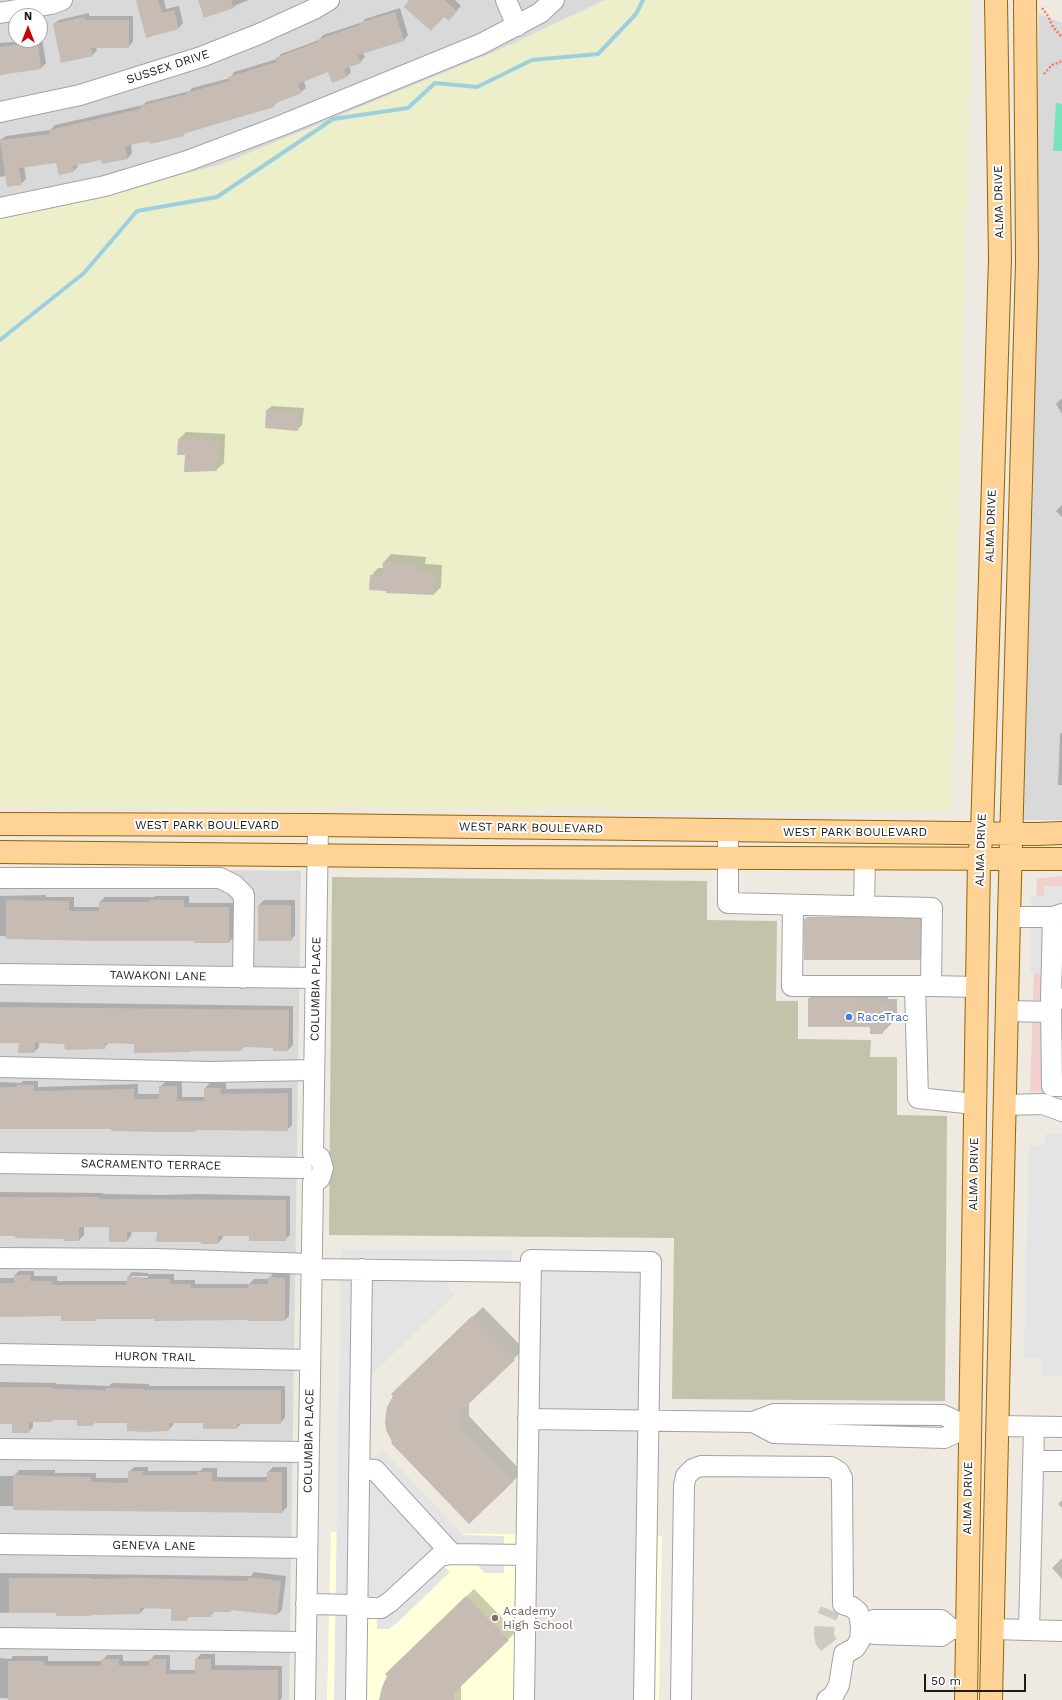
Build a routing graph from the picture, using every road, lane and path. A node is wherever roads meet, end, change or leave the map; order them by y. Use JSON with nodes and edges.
{"nodes":[{"id":1,"x":62,"y":0,"type":"edge"},
{"id":2,"x":329,"y":0,"type":"edge"},
{"id":3,"x":506,"y":0,"type":"edge"},
{"id":4,"x":554,"y":0,"type":"edge"},
{"id":5,"x":996,"y":4,"type":"edge"},
{"id":6,"x":1029,"y":8,"type":"edge"},
{"id":7,"x":0,"y":13,"type":"edge"},
{"id":8,"x":517,"y":26,"type":"junction"},
{"id":9,"x":1062,"y":38,"type":"edge"},
{"id":10,"x":1062,"y":62,"type":"edge"},
{"id":11,"x":1040,"y":76,"type":"dead end"},
{"id":12,"x":0,"y":112,"type":"edge"},
{"id":13,"x":1027,"y":169,"type":"junction"},
{"id":14,"x":999,"y":170,"type":"junction"},
{"id":15,"x":0,"y":208,"type":"edge"},
{"id":16,"x":992,"y":521,"type":"junction"},
{"id":17,"x":1020,"y":521,"type":"junction"},
{"id":18,"x":0,"y":824,"type":"edge"},
{"id":19,"x":318,"y":825,"type":"junction"},
{"id":20,"x":728,"y":831,"type":"junction"},
{"id":21,"x":982,"y":832,"type":"junction"},
{"id":22,"x":1011,"y":833,"type":"junction"},
{"id":23,"x":1062,"y":833,"type":"edge"},
{"id":24,"x":0,"y":852,"type":"edge"},
{"id":25,"x":318,"y":855,"type":"junction"},
{"id":26,"x":980,"y":858,"type":"junction"},
{"id":27,"x":728,"y":859,"type":"junction"},
{"id":28,"x":865,"y":859,"type":"junction"},
{"id":29,"x":1011,"y":859,"type":"junction"},
{"id":30,"x":1062,"y":859,"type":"edge"},
{"id":31,"x":0,"y":878,"type":"edge"},
{"id":32,"x":793,"y":904,"type":"junction"},
{"id":33,"x":864,"y":906,"type":"junction"},
{"id":34,"x":1057,"y":916,"type":"edge"},
{"id":35,"x":1009,"y":917,"type":"junction"},
{"id":36,"x":0,"y":974,"type":"edge"},
{"id":37,"x":243,"y":978,"type":"junction"},
{"id":38,"x":316,"y":978,"type":"junction"},
{"id":39,"x":923,"y":986,"type":"junction"},
{"id":40,"x":977,"y":987,"type":"junction"},
{"id":41,"x":1054,"y":1003,"type":"edge"},
{"id":42,"x":1007,"y":1011,"type":"junction"},
{"id":43,"x":0,"y":1067,"type":"edge"},
{"id":44,"x":314,"y":1070,"type":"junction"},
{"id":45,"x":1062,"y":1086,"type":"edge"},
{"id":46,"x":975,"y":1104,"type":"junction"},
{"id":47,"x":1004,"y":1105,"type":"junction"},
{"id":48,"x":1062,"y":1111,"type":"edge"},
{"id":49,"x":0,"y":1163,"type":"edge"},
{"id":50,"x":309,"y":1168,"type":"junction"},
{"id":51,"x":0,"y":1258,"type":"edge"},
{"id":52,"x":312,"y":1266,"type":"junction"},
{"id":53,"x":362,"y":1269,"type":"junction"},
{"id":54,"x":531,"y":1272,"type":"junction"},
{"id":55,"x":0,"y":1354,"type":"edge"},
{"id":56,"x":310,"y":1360,"type":"junction"},
{"id":57,"x":528,"y":1419,"type":"junction"},
{"id":58,"x":648,"y":1421,"type":"junction"},
{"id":59,"x":998,"y":1426,"type":"junction"},
{"id":60,"x":969,"y":1427,"type":"junction"},
{"id":61,"x":1034,"y":1427,"type":"junction"},
{"id":62,"x":1062,"y":1427,"type":"edge"},
{"id":63,"x":0,"y":1449,"type":"edge"},
{"id":64,"x":308,"y":1452,"type":"junction"},
{"id":65,"x":1033,"y":1461,"type":"junction"},
{"id":66,"x":1062,"y":1461,"type":"edge"},
{"id":67,"x":359,"y":1469,"type":"junction"},
{"id":68,"x":0,"y":1544,"type":"edge"},
{"id":69,"x":307,"y":1548,"type":"junction"},
{"id":70,"x":452,"y":1554,"type":"junction"},
{"id":71,"x":526,"y":1555,"type":"junction"},
{"id":72,"x":306,"y":1604,"type":"junction"},
{"id":73,"x":357,"y":1605,"type":"junction"},
{"id":74,"x":864,"y":1628,"type":"junction"},
{"id":75,"x":993,"y":1629,"type":"junction"},
{"id":76,"x":1029,"y":1630,"type":"junction"},
{"id":77,"x":953,"y":1631,"type":"junction"},
{"id":78,"x":1062,"y":1631,"type":"edge"},
{"id":79,"x":0,"y":1638,"type":"edge"},
{"id":80,"x":306,"y":1642,"type":"junction"},
{"id":81,"x":305,"y":1700,"type":"edge"},
{"id":82,"x":356,"y":1700,"type":"edge"},
{"id":83,"x":524,"y":1700,"type":"edge"},
{"id":84,"x":644,"y":1700,"type":"edge"},
{"id":85,"x":681,"y":1700,"type":"edge"},
{"id":86,"x":827,"y":1700,"type":"edge"},
{"id":87,"x":966,"y":1700,"type":"edge"},
{"id":88,"x":991,"y":1700,"type":"edge"}],
"edges":[{"from":1,"to":7,"type":"street"},
{"from":2,"to":12,"type":"street","name":"SUSSEX DRIVE"},
{"from":3,"to":8,"type":"street"},
{"from":4,"to":8,"type":"street"},
{"from":5,"to":14,"type":"main road","name":"ALMA DRIVE"},
{"from":6,"to":9,"type":"path"},
{"from":6,"to":13,"type":"main road"},
{"from":8,"to":15,"type":"street"},
{"from":10,"to":11,"type":"path"},
{"from":13,"to":14,"type":"main road"},
{"from":13,"to":17,"type":"main road"},
{"from":14,"to":16,"type":"main road","name":"ALMA DRIVE"},
{"from":16,"to":17,"type":"main road"},
{"from":16,"to":21,"type":"main road","name":"ALMA DRIVE"},
{"from":17,"to":22,"type":"main road"},
{"from":18,"to":19,"type":"main road","name":"WEST PARK BOULEVARD"},
{"from":19,"to":20,"type":"main road","name":"WEST PARK BOULEVARD"},
{"from":19,"to":25,"type":"street","name":"COLUMBIA PLACE"},
{"from":20,"to":21,"type":"main road","name":"WEST PARK BOULEVARD"},
{"from":20,"to":27,"type":"street"},
{"from":21,"to":22,"type":"main road","name":"WEST PARK BOULEVARD"},
{"from":21,"to":26,"type":"main road","name":"ALMA DRIVE"},
{"from":22,"to":23,"type":"main road","name":"WEST PARK BOULEVARD"},
{"from":22,"to":29,"type":"main road"},
{"from":24,"to":25,"type":"main road"},
{"from":25,"to":27,"type":"main road"},
{"from":25,"to":38,"type":"street","name":"COLUMBIA PLACE"},
{"from":26,"to":28,"type":"main road"},
{"from":26,"to":29,"type":"main road"},
{"from":26,"to":40,"type":"main road","name":"ALMA DRIVE"},
{"from":27,"to":28,"type":"main road"},
{"from":27,"to":32,"type":"street"},
{"from":28,"to":33,"type":"street"},
{"from":29,"to":30,"type":"main road"},
{"from":29,"to":35,"type":"main road"},
{"from":31,"to":37,"type":"street"},
{"from":32,"to":33,"type":"street"},
{"from":32,"to":39,"type":"street"},
{"from":33,"to":39,"type":"street"},
{"from":34,"to":35,"type":"street"},
{"from":34,"to":41,"type":"street"},
{"from":35,"to":42,"type":"main road"},
{"from":36,"to":37,"type":"street","name":"TAWAKONI LANE"},
{"from":37,"to":38,"type":"street","name":"TAWAKONI LANE"},
{"from":38,"to":44,"type":"street","name":"COLUMBIA PLACE"},
{"from":39,"to":40,"type":"street"},
{"from":39,"to":46,"type":"street"},
{"from":40,"to":46,"type":"main road","name":"ALMA DRIVE"},
{"from":41,"to":42,"type":"street"},
{"from":41,"to":45,"type":"street"},
{"from":42,"to":47,"type":"main road"},
{"from":43,"to":44,"type":"street"},
{"from":44,"to":50,"type":"street","name":"COLUMBIA PLACE"},
{"from":46,"to":47,"type":"main road"},
{"from":46,"to":60,"type":"main road","name":"ALMA DRIVE"},
{"from":47,"to":48,"type":"street"},
{"from":47,"to":59,"type":"main road"},
{"from":49,"to":50,"type":"street","name":"SACRAMENTO TERRACE"},
{"from":50,"to":52,"type":"street","name":"COLUMBIA PLACE"},
{"from":51,"to":52,"type":"street"},
{"from":52,"to":53,"type":"street"},
{"from":52,"to":56,"type":"street","name":"COLUMBIA PLACE"},
{"from":53,"to":54,"type":"street"},
{"from":53,"to":67,"type":"street"},
{"from":54,"to":57,"type":"street"},
{"from":54,"to":58,"type":"street"},
{"from":55,"to":56,"type":"street","name":"HURON TRAIL"},
{"from":56,"to":64,"type":"street","name":"COLUMBIA PLACE"},
{"from":57,"to":58,"type":"street"},
{"from":57,"to":71,"type":"street"},
{"from":58,"to":60,"type":"street"},
{"from":58,"to":84,"type":"street"},
{"from":59,"to":60,"type":"main road"},
{"from":59,"to":61,"type":"street"},
{"from":59,"to":75,"type":"main road"},
{"from":60,"to":77,"type":"main road","name":"ALMA DRIVE"},
{"from":61,"to":62,"type":"street"},
{"from":61,"to":65,"type":"street"},
{"from":63,"to":64,"type":"street"},
{"from":64,"to":69,"type":"street","name":"COLUMBIA PLACE"},
{"from":65,"to":66,"type":"street"},
{"from":65,"to":76,"type":"street"},
{"from":67,"to":70,"type":"street"},
{"from":67,"to":73,"type":"street"},
{"from":68,"to":69,"type":"street","name":"GENEVA LANE"},
{"from":69,"to":72,"type":"street","name":"COLUMBIA PLACE"},
{"from":70,"to":71,"type":"street"},
{"from":70,"to":73,"type":"street"},
{"from":71,"to":83,"type":"street"},
{"from":72,"to":73,"type":"street"},
{"from":72,"to":80,"type":"street","name":"COLUMBIA PLACE"},
{"from":73,"to":82,"type":"street"},
{"from":74,"to":77,"type":"street"},
{"from":74,"to":85,"type":"street"},
{"from":74,"to":86,"type":"street"},
{"from":75,"to":76,"type":"street"},
{"from":75,"to":77,"type":"main road"},
{"from":75,"to":88,"type":"main road"},
{"from":76,"to":78,"type":"street"},
{"from":77,"to":87,"type":"main road","name":"ALMA DRIVE"},
{"from":79,"to":80,"type":"street"},
{"from":80,"to":81,"type":"street","name":"COLUMBIA PLACE"}]}
